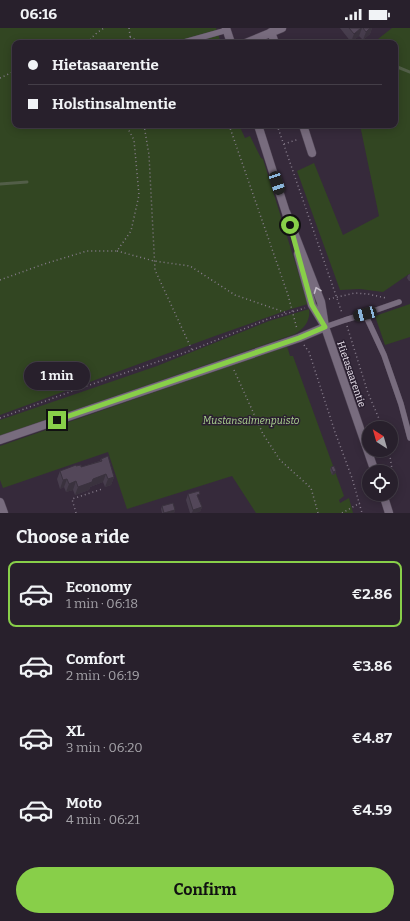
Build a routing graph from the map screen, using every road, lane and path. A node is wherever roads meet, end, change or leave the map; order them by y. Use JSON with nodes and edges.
{"nodes":[{"id":1,"x":104,"y":28,"type":"edge"},
{"id":2,"x":128,"y":28,"type":"edge"},
{"id":3,"x":282,"y":28,"type":"edge"},
{"id":4,"x":226,"y":29,"type":"edge"},
{"id":5,"x":271,"y":32,"type":"junction"},
{"id":6,"x":130,"y":36,"type":"junction"},
{"id":7,"x":89,"y":40,"type":"edge"},
{"id":8,"x":131,"y":40,"type":"edge"},
{"id":9,"x":137,"y":40,"type":"edge"},
{"id":10,"x":191,"y":40,"type":"edge"},
{"id":11,"x":230,"y":40,"type":"edge"},
{"id":12,"x":253,"y":40,"type":"edge"},
{"id":13,"x":274,"y":40,"type":"edge"},
{"id":14,"x":12,"y":72,"type":"edge"},
{"id":15,"x":0,"y":78,"type":"edge"},
{"id":16,"x":128,"y":128,"type":"edge"},
{"id":17,"x":144,"y":128,"type":"edge"},
{"id":18,"x":230,"y":128,"type":"edge"},
{"id":19,"x":259,"y":128,"type":"edge"},
{"id":20,"x":278,"y":128,"type":"edge"},
{"id":21,"x":303,"y":128,"type":"edge"},
{"id":22,"x":306,"y":136,"type":"junction"},
{"id":23,"x":284,"y":144,"type":"junction"},
{"id":24,"x":312,"y":153,"type":"dead end"},
{"id":25,"x":117,"y":251,"type":"junction"},
{"id":26,"x":154,"y":261,"type":"junction"},
{"id":27,"x":0,"y":280,"type":"edge"},
{"id":28,"x":336,"y":297,"type":"junction"},
{"id":29,"x":399,"y":302,"type":"joint"},
{"id":30,"x":293,"y":312,"type":"junction"},
{"id":31,"x":287,"y":313,"type":"junction"},
{"id":32,"x":365,"y":314,"type":"junction"},
{"id":33,"x":345,"y":320,"type":"junction"},
{"id":34,"x":325,"y":327,"type":"junction"},
{"id":35,"x":299,"y":338,"type":"junction"},
{"id":36,"x":192,"y":350,"type":"junction"},
{"id":37,"x":229,"y":361,"type":"junction"},
{"id":38,"x":0,"y":418,"type":"edge"},
{"id":39,"x":380,"y":421,"type":"edge"},
{"id":40,"x":410,"y":438,"type":"edge"},
{"id":41,"x":0,"y":440,"type":"edge"},
{"id":42,"x":373,"y":465,"type":"edge"},
{"id":43,"x":102,"y":489,"type":"dead end"},
{"id":44,"x":385,"y":501,"type":"edge"},
{"id":45,"x":0,"y":502,"type":"edge"},
{"id":46,"x":360,"y":503,"type":"junction"},
{"id":47,"x":4,"y":513,"type":"edge"},
{"id":48,"x":76,"y":513,"type":"edge"},
{"id":49,"x":318,"y":513,"type":"edge"},
{"id":50,"x":342,"y":513,"type":"edge"},
{"id":51,"x":362,"y":513,"type":"edge"},
{"id":52,"x":389,"y":513,"type":"edge"}],
"edges":[{"from":1,"to":7,"type":"path"},
{"from":2,"to":6,"type":"path"},
{"from":3,"to":5,"type":"street"},
{"from":4,"to":10,"type":"lane"},
{"from":4,"to":11,"type":"street"},
{"from":5,"to":12,"type":"street"},
{"from":5,"to":13,"type":"street"},
{"from":6,"to":8,"type":"path"},
{"from":6,"to":9,"type":"path"},
{"from":14,"to":15,"type":"path"},
{"from":16,"to":25,"type":"path"},
{"from":17,"to":26,"type":"path"},
{"from":18,"to":30,"type":"path"},
{"from":19,"to":34,"type":"street","name":"Hietasaarentie"},
{"from":20,"to":23,"type":"path"},
{"from":21,"to":22,"type":"street"},
{"from":22,"to":23,"type":"path"},
{"from":22,"to":24,"type":"street"},
{"from":23,"to":28,"type":"path"},
{"from":25,"to":26,"type":"path"},
{"from":25,"to":27,"type":"path"},
{"from":26,"to":31,"type":"path"},
{"from":26,"to":36,"type":"path"},
{"from":28,"to":29,"type":"path"},
{"from":28,"to":33,"type":"path"},
{"from":29,"to":32,"type":"lane"},
{"from":30,"to":31,"type":"path"},
{"from":30,"to":35,"type":"path"},
{"from":31,"to":36,"type":"path"},
{"from":32,"to":33,"type":"lane"},
{"from":32,"to":40,"type":"lane"},
{"from":33,"to":34,"type":"lane"},
{"from":33,"to":39,"type":"path"},
{"from":34,"to":35,"type":"street"},
{"from":34,"to":42,"type":"street","name":"Hietasaarentie"},
{"from":35,"to":37,"type":"street"},
{"from":35,"to":46,"type":"path"},
{"from":36,"to":38,"type":"path"},
{"from":37,"to":41,"type":"street"},
{"from":37,"to":49,"type":"path"},
{"from":43,"to":48,"type":"path"},
{"from":44,"to":52,"type":"street"},
{"from":45,"to":47,"type":"street"},
{"from":46,"to":50,"type":"path"},
{"from":46,"to":51,"type":"path"}]}
